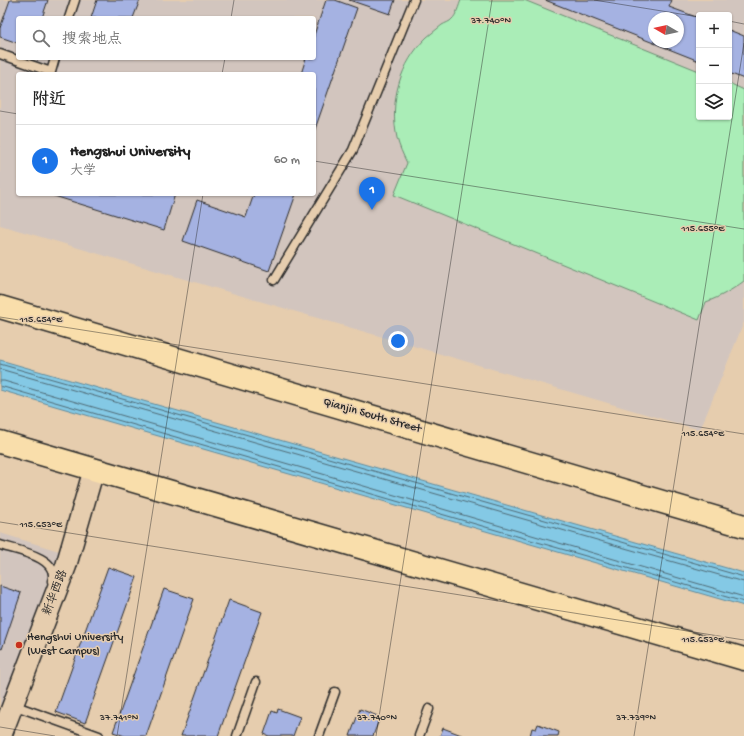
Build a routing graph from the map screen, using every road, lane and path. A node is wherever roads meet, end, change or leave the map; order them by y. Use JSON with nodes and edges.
{"nodes":[{"id":1,"x":75,"y":0,"type":"edge"},
{"id":2,"x":414,"y":0,"type":"edge"},
{"id":3,"x":70,"y":16,"type":"edge"},
{"id":4,"x":0,"y":54,"type":"edge"},
{"id":5,"x":16,"y":60,"type":"edge"},
{"id":6,"x":17,"y":60,"type":"edge"},
{"id":7,"x":54,"y":60,"type":"edge"},
{"id":8,"x":51,"y":72,"type":"edge"},
{"id":9,"x":51,"y":72,"type":"edge"},
{"id":10,"x":274,"y":280,"type":"dead end"},
{"id":11,"x":0,"y":307,"type":"edge"},
{"id":12,"x":0,"y":442,"type":"edge"},
{"id":13,"x":94,"y":469,"type":"junction"},
{"id":14,"x":744,"y":526,"type":"edge"},
{"id":15,"x":0,"y":545,"type":"edge"},
{"id":16,"x":744,"y":659,"type":"edge"},
{"id":17,"x":256,"y":682,"type":"dead end"},
{"id":18,"x":335,"y":692,"type":"dead end"},
{"id":19,"x":429,"y":709,"type":"dead end"},
{"id":20,"x":7,"y":712,"type":"edge"},
{"id":21,"x":1,"y":736,"type":"edge"},
{"id":22,"x":99,"y":736,"type":"edge"},
{"id":23,"x":237,"y":736,"type":"edge"},
{"id":24,"x":319,"y":736,"type":"edge"},
{"id":25,"x":420,"y":736,"type":"edge"}],
"edges":[{"from":1,"to":3,"type":"lane"},
{"from":2,"to":10,"type":"lane"},
{"from":4,"to":5,"type":"lane"},
{"from":6,"to":9,"type":"lane"},
{"from":7,"to":8,"type":"lane"},
{"from":11,"to":14,"type":"main road","name":"Qianjin South Street"},
{"from":12,"to":13,"type":"main road"},
{"from":13,"to":16,"type":"main road"},
{"from":13,"to":20,"type":"street","name":"新华西路"},
{"from":15,"to":20,"type":"lane"},
{"from":17,"to":23,"type":"lane"},
{"from":18,"to":24,"type":"lane"},
{"from":19,"to":25,"type":"lane"},
{"from":20,"to":21,"type":"street","name":"新华西路"},
{"from":20,"to":22,"type":"lane"}]}
